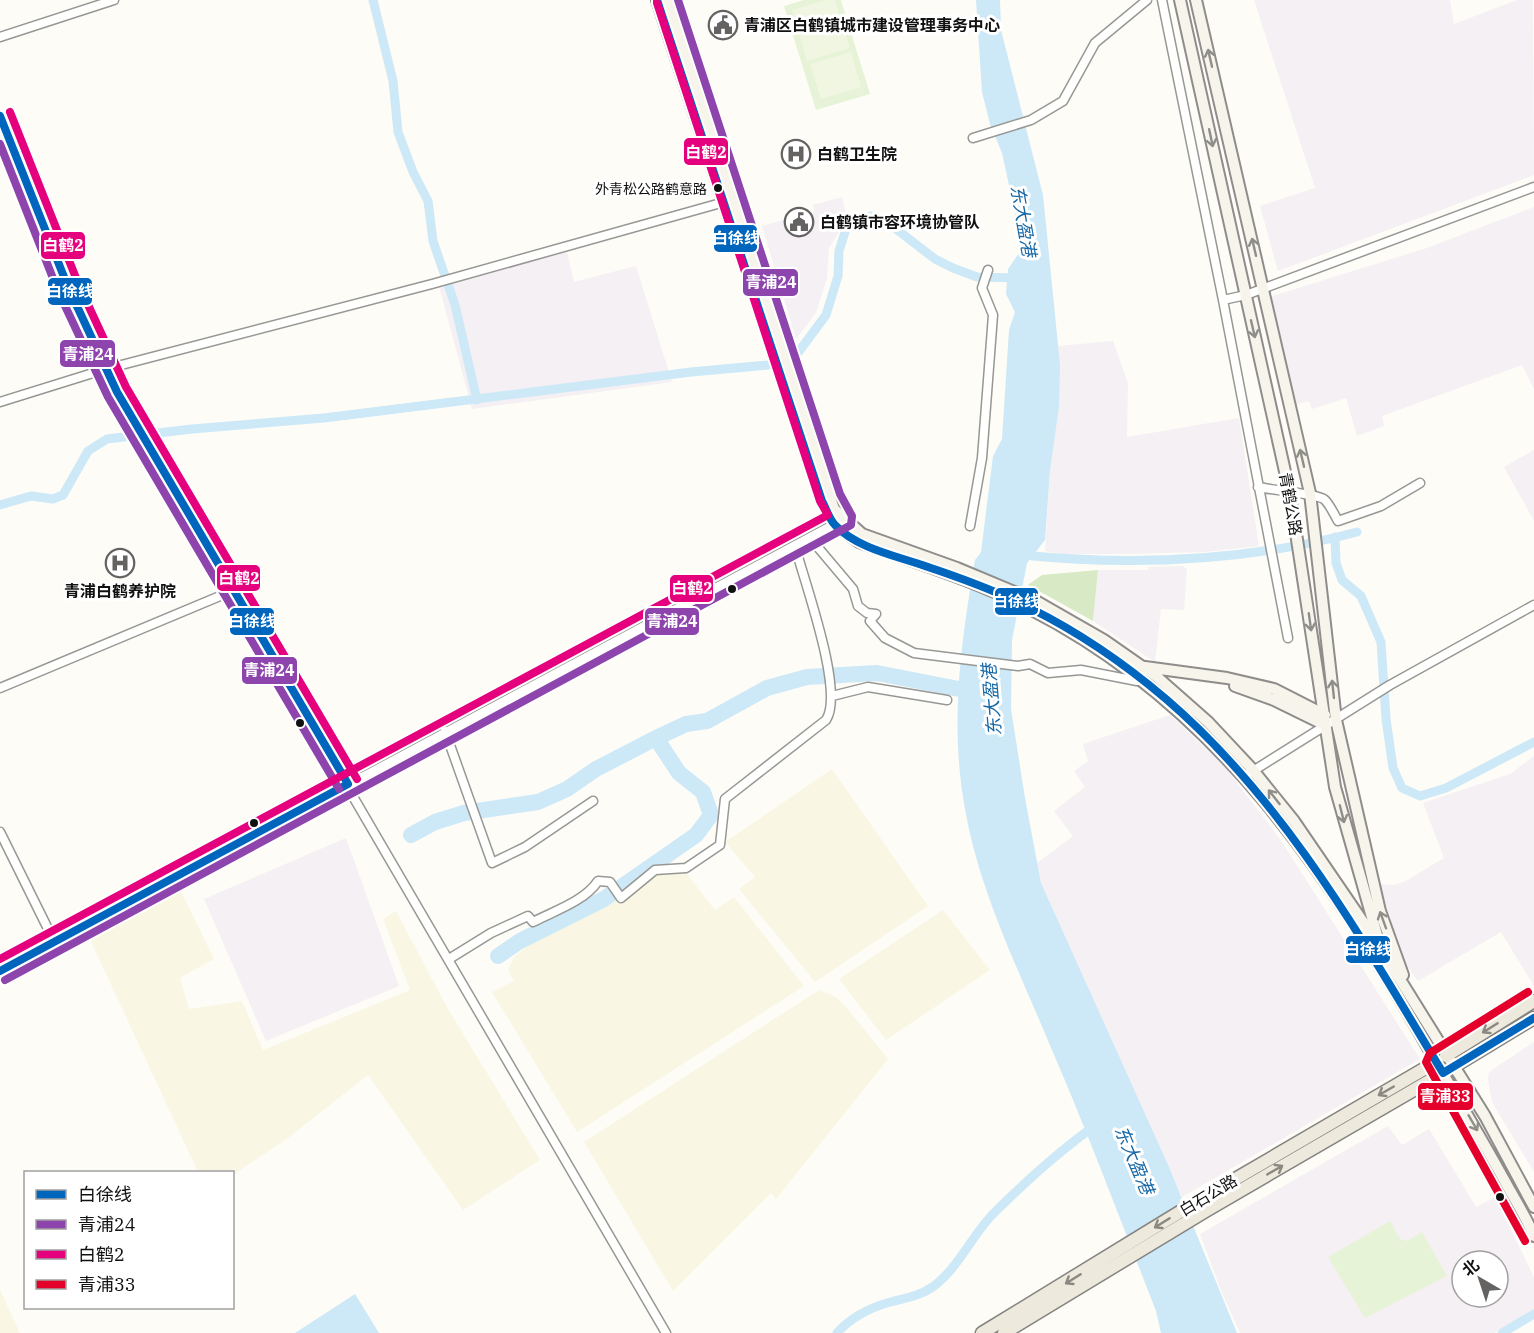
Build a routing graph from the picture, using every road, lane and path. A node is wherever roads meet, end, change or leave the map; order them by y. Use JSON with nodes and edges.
{"nodes":[{"id":1,"x":114,"y":0,"type":"edge"},
{"id":2,"x":657,"y":0,"type":"edge"},
{"id":3,"x":667,"y":0,"type":"edge"},
{"id":4,"x":1147,"y":0,"type":"edge"},
{"id":5,"x":1162,"y":0,"type":"edge"},
{"id":6,"x":1179,"y":0,"type":"edge"},
{"id":7,"x":1197,"y":6,"type":"edge"},
{"id":8,"x":0,"y":37,"type":"edge"},
{"id":9,"x":0,"y":116,"type":"edge"},
{"id":10,"x":973,"y":138,"type":"dead end"},
{"id":11,"x":1534,"y":187,"type":"edge"},
{"id":12,"x":728,"y":201,"type":"junction"},
{"id":13,"x":988,"y":270,"type":"dead end"},
{"id":14,"x":1263,"y":287,"type":"junction"},
{"id":15,"x":1246,"y":295,"type":"junction"},
{"id":16,"x":1223,"y":300,"type":"junction"},
{"id":17,"x":106,"y":369,"type":"junction"},
{"id":18,"x":0,"y":402,"type":"edge"},
{"id":19,"x":1420,"y":483,"type":"dead end"},
{"id":20,"x":1258,"y":487,"type":"junction"},
{"id":21,"x":1310,"y":493,"type":"junction"},
{"id":22,"x":1290,"y":494,"type":"junction"},
{"id":23,"x":839,"y":522,"type":"junction"},
{"id":24,"x":970,"y":526,"type":"dead end"},
{"id":25,"x":810,"y":538,"type":"junction"},
{"id":26,"x":795,"y":546,"type":"junction"},
{"id":27,"x":232,"y":591,"type":"junction"},
{"id":28,"x":1534,"y":605,"type":"edge"},
{"id":29,"x":1287,"y":638,"type":"dead end"},
{"id":30,"x":1138,"y":670,"type":"junction"},
{"id":31,"x":1153,"y":681,"type":"junction"},
{"id":32,"x":0,"y":688,"type":"edge"},
{"id":33,"x":832,"y":691,"type":"junction"},
{"id":34,"x":947,"y":700,"type":"dead end"},
{"id":35,"x":1322,"y":713,"type":"junction"},
{"id":36,"x":1336,"y":720,"type":"junction"},
{"id":37,"x":1325,"y":725,"type":"junction"},
{"id":38,"x":445,"y":731,"type":"junction"},
{"id":39,"x":1248,"y":772,"type":"junction"},
{"id":40,"x":348,"y":784,"type":"junction"},
{"id":41,"x":593,"y":801,"type":"dead end"},
{"id":42,"x":0,"y":832,"type":"edge"},
{"id":43,"x":54,"y":941,"type":"junction"},
{"id":44,"x":1385,"y":955,"type":"junction"},
{"id":45,"x":449,"y":959,"type":"junction"},
{"id":46,"x":0,"y":971,"type":"edge"},
{"id":47,"x":1407,"y":1000,"type":"junction"},
{"id":48,"x":1534,"y":1001,"type":"edge"},
{"id":49,"x":1534,"y":1018,"type":"edge"},
{"id":50,"x":1445,"y":1064,"type":"junction"},
{"id":51,"x":1534,"y":1207,"type":"edge"},
{"id":52,"x":1534,"y":1236,"type":"edge"},
{"id":53,"x":1125,"y":1253,"type":"junction"},
{"id":54,"x":666,"y":1333,"type":"edge"},
{"id":55,"x":982,"y":1333,"type":"edge"},
{"id":56,"x":1004,"y":1333,"type":"edge"}],
"edges":[{"from":1,"to":8,"type":"street"},
{"from":2,"to":12,"type":"main road"},
{"from":3,"to":12,"type":"main road"},
{"from":4,"to":10,"type":"street"},
{"from":5,"to":16,"type":"street"},
{"from":6,"to":15,"type":"main road","name":"青鹤公路","one_way":true},
{"from":14,"to":7,"type":"main road","name":"青鹤公路","one_way":true},
{"from":9,"to":17,"type":"street"},
{"from":11,"to":14,"type":"street"},
{"from":12,"to":17,"type":"street"},
{"from":12,"to":23,"type":"main road"},
{"from":13,"to":24,"type":"street"},
{"from":14,"to":15,"type":"street"},
{"from":21,"to":14,"type":"main road","name":"青鹤公路","one_way":true},
{"from":15,"to":16,"type":"street"},
{"from":15,"to":22,"type":"main road","name":"青鹤公路","one_way":true},
{"from":16,"to":20,"type":"street"},
{"from":17,"to":18,"type":"street"},
{"from":17,"to":27,"type":"street"},
{"from":19,"to":21,"type":"street"},
{"from":20,"to":22,"type":"street"},
{"from":20,"to":29,"type":"street"},
{"from":21,"to":22,"type":"street"},
{"from":36,"to":21,"type":"main road","name":"青鹤公路","one_way":true},
{"from":22,"to":35,"type":"main road","name":"青鹤公路","one_way":true},
{"from":23,"to":25,"type":"street"},
{"from":23,"to":30,"type":"main road"},
{"from":25,"to":26,"type":"street"},
{"from":25,"to":31,"type":"street"},
{"from":26,"to":33,"type":"street"},
{"from":26,"to":38,"type":"street"},
{"from":27,"to":32,"type":"street"},
{"from":27,"to":40,"type":"street"},
{"from":28,"to":36,"type":"street"},
{"from":30,"to":31,"type":"main road"},
{"from":30,"to":35,"type":"main road"},
{"from":31,"to":37,"type":"main road"},
{"from":31,"to":39,"type":"main road"},
{"from":33,"to":34,"type":"street"},
{"from":33,"to":45,"type":"street"},
{"from":35,"to":36,"type":"main road"},
{"from":35,"to":37,"type":"main road","name":"青鹤公路"},
{"from":36,"to":37,"type":"street"},
{"from":47,"to":36,"type":"main road","name":"青鹤公路","one_way":true},
{"from":37,"to":39,"type":"street"},
{"from":37,"to":44,"type":"main road","name":"青鹤公路","one_way":true},
{"from":38,"to":40,"type":"street"},
{"from":38,"to":41,"type":"street"},
{"from":44,"to":39,"type":"main road","one_way":true},
{"from":39,"to":47,"type":"main road"},
{"from":40,"to":43,"type":"street"},
{"from":40,"to":45,"type":"street"},
{"from":42,"to":43,"type":"street"},
{"from":43,"to":46,"type":"street"},
{"from":44,"to":47,"type":"main road"},
{"from":45,"to":54,"type":"street"},
{"from":47,"to":50,"type":"main road"},
{"from":48,"to":50,"type":"main road","one_way":true},
{"from":49,"to":50,"type":"main road"},
{"from":50,"to":51,"type":"main road"},
{"from":50,"to":52,"type":"main road","one_way":true},
{"from":50,"to":53,"type":"main road","name":"白石公路"},
{"from":53,"to":55,"type":"main road","name":"白石公路","one_way":true},
{"from":53,"to":56,"type":"main road","name":"白石公路"}]}
